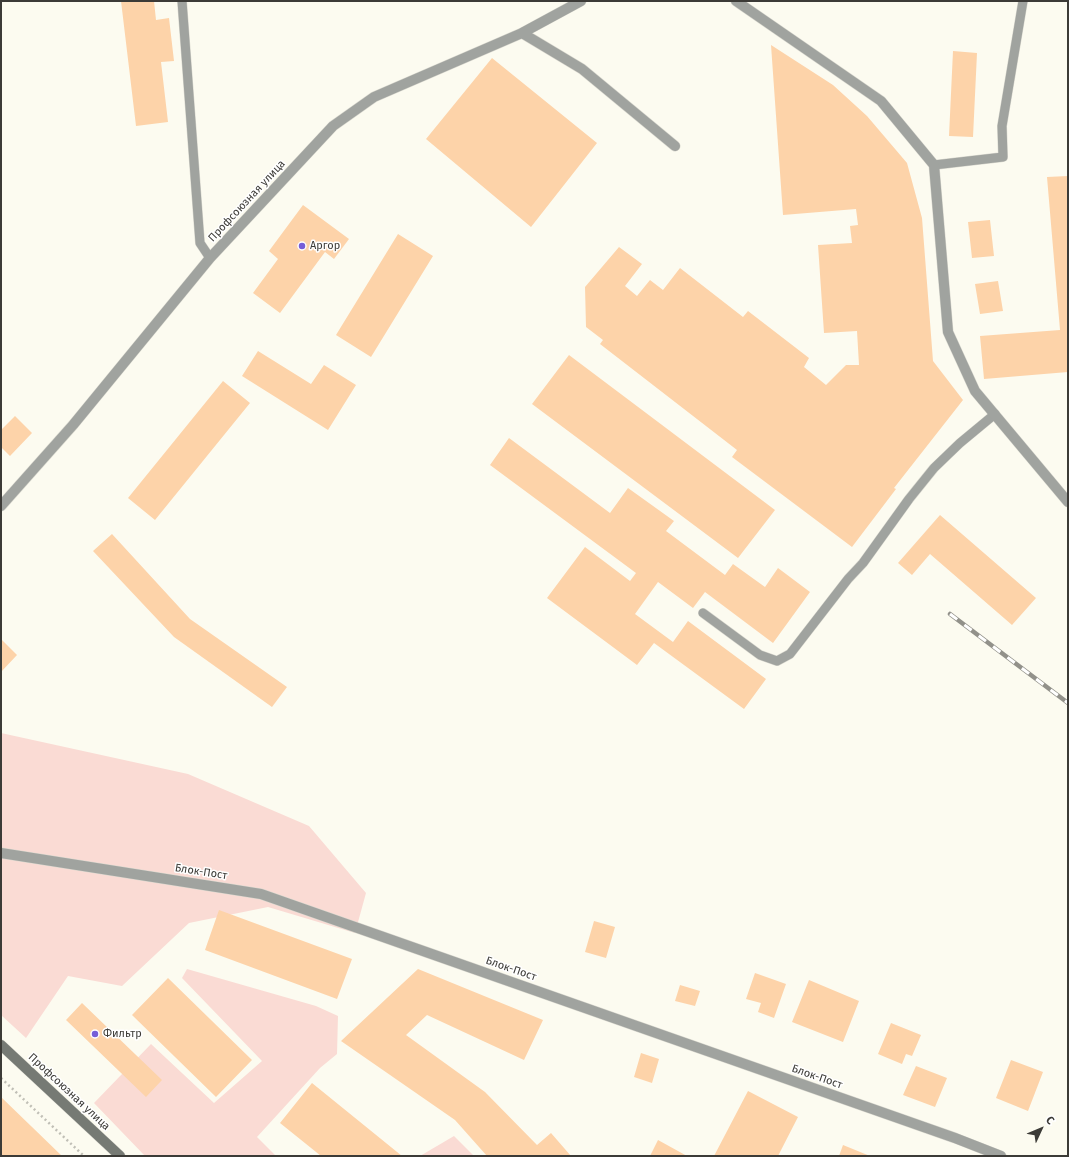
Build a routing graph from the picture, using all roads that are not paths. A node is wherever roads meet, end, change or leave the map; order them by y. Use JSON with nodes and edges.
{"nodes":[{"id":1,"x":182,"y":1,"type":"edge"},
{"id":2,"x":581,"y":1,"type":"edge"},
{"id":3,"x":736,"y":1,"type":"edge"},
{"id":4,"x":1023,"y":1,"type":"edge"},
{"id":5,"x":522,"y":32,"type":"junction"},
{"id":6,"x":675,"y":146,"type":"dead end"},
{"id":7,"x":934,"y":165,"type":"junction"},
{"id":8,"x":210,"y":258,"type":"junction"},
{"id":9,"x":995,"y":414,"type":"junction"},
{"id":10,"x":1068,"y":502,"type":"edge"},
{"id":11,"x":1,"y":506,"type":"edge"},
{"id":12,"x":703,"y":613,"type":"dead end"},
{"id":13,"x":1,"y":853,"type":"edge"},
{"id":14,"x":1,"y":1045,"type":"edge"},
{"id":15,"x":120,"y":1156,"type":"edge"},
{"id":16,"x":1001,"y":1156,"type":"edge"}],
"edges":[{"from":1,"to":8,"type":"lane"},
{"from":2,"to":5,"type":"street","name":"Профсоюзная улица"},
{"from":3,"to":7,"type":"street"},
{"from":4,"to":7,"type":"lane"},
{"from":5,"to":6,"type":"street"},
{"from":5,"to":8,"type":"street","name":"Профсоюзная улица"},
{"from":7,"to":9,"type":"street"},
{"from":8,"to":11,"type":"street","name":"Профсоюзная улица"},
{"from":9,"to":10,"type":"street"},
{"from":9,"to":12,"type":"lane"},
{"from":13,"to":16,"type":"street","name":"Блок-Пост"},
{"from":14,"to":15,"type":"main road","name":"Профсоюзная улица"}]}
